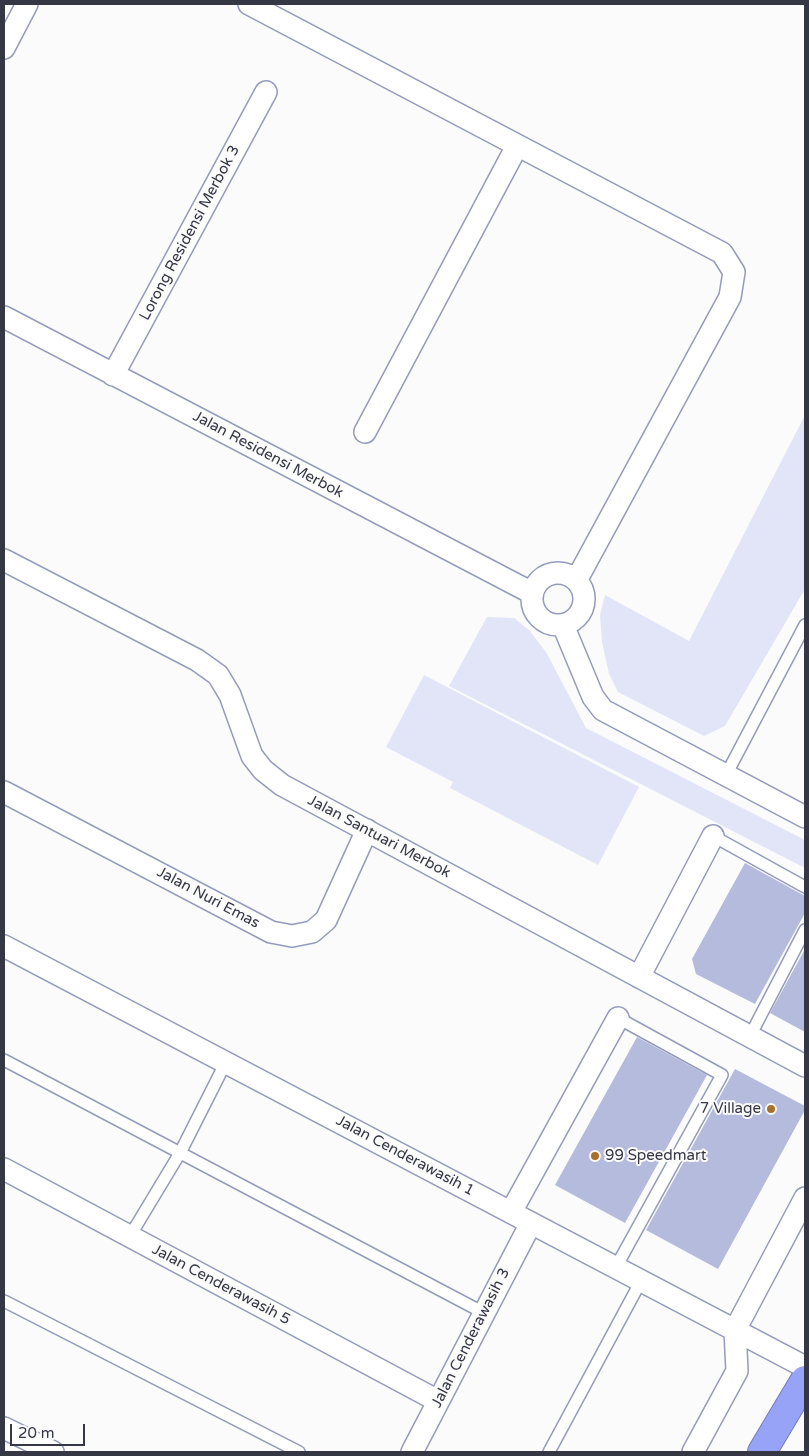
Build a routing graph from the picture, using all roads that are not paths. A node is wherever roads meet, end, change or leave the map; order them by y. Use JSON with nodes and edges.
{"nodes":[{"id":1,"x":27,"y":4,"type":"edge"},
{"id":2,"x":249,"y":4,"type":"edge"},
{"id":3,"x":4,"y":48,"type":"edge"},
{"id":4,"x":266,"y":92,"type":"dead end"},
{"id":5,"x":517,"y":146,"type":"junction"},
{"id":6,"x":4,"y":317,"type":"edge"},
{"id":7,"x":113,"y":375,"type":"junction"},
{"id":8,"x":365,"y":432,"type":"dead end"},
{"id":9,"x":4,"y":560,"type":"edge"},
{"id":10,"x":577,"y":579,"type":"junction"},
{"id":11,"x":532,"y":593,"type":"junction"},
{"id":12,"x":805,"y":624,"type":"edge"},
{"id":13,"x":563,"y":625,"type":"junction"},
{"id":14,"x":726,"y":775,"type":"junction"},
{"id":15,"x":4,"y":792,"type":"edge"},
{"id":16,"x":805,"y":816,"type":"edge"},
{"id":17,"x":367,"y":830,"type":"junction"},
{"id":18,"x":714,"y":836,"type":"joint"},
{"id":19,"x":805,"y":887,"type":"edge"},
{"id":20,"x":805,"y":930,"type":"edge"},
{"id":21,"x":4,"y":946,"type":"edge"},
{"id":22,"x":639,"y":977,"type":"junction"},
{"id":23,"x":618,"y":1018,"type":"joint"},
{"id":24,"x":750,"y":1036,"type":"junction"},
{"id":25,"x":4,"y":1060,"type":"edge"},
{"id":26,"x":226,"y":1062,"type":"junction"},
{"id":27,"x":805,"y":1066,"type":"edge"},
{"id":28,"x":180,"y":1153,"type":"junction"},
{"id":29,"x":4,"y":1169,"type":"edge"},
{"id":30,"x":805,"y":1198,"type":"edge"},
{"id":31,"x":511,"y":1212,"type":"junction"},
{"id":32,"x":531,"y":1223,"type":"junction"},
{"id":33,"x":130,"y":1236,"type":"junction"},
{"id":34,"x":616,"y":1267,"type":"junction"},
{"id":35,"x":641,"y":1281,"type":"junction"},
{"id":36,"x":4,"y":1301,"type":"edge"},
{"id":37,"x":484,"y":1313,"type":"junction"},
{"id":38,"x":735,"y":1330,"type":"junction"},
{"id":39,"x":805,"y":1367,"type":"edge"},
{"id":40,"x":805,"y":1380,"type":"edge"},
{"id":41,"x":438,"y":1401,"type":"junction"},
{"id":42,"x":4,"y":1428,"type":"edge"},
{"id":43,"x":53,"y":1452,"type":"edge"},
{"id":44,"x":299,"y":1452,"type":"edge"},
{"id":45,"x":412,"y":1452,"type":"edge"},
{"id":46,"x":549,"y":1452,"type":"edge"},
{"id":47,"x":693,"y":1452,"type":"edge"},
{"id":48,"x":762,"y":1452,"type":"edge"}],
"edges":[{"from":1,"to":3,"type":"street"},
{"from":2,"to":5,"type":"street"},
{"from":4,"to":7,"type":"street","name":"Lorong Residensi Merbok 3"},
{"from":5,"to":8,"type":"street"},
{"from":5,"to":10,"type":"street"},
{"from":6,"to":7,"type":"street","name":"Jalan Residensi Merbok"},
{"from":7,"to":11,"type":"street","name":"Jalan Residensi Merbok"},
{"from":9,"to":17,"type":"street","name":"Jalan Santuari Merbok"},
{"from":10,"to":11,"type":"street"},
{"from":10,"to":13,"type":"street"},
{"from":11,"to":13,"type":"street"},
{"from":12,"to":14,"type":"lane"},
{"from":13,"to":14,"type":"street"},
{"from":14,"to":16,"type":"street"},
{"from":15,"to":17,"type":"street","name":"Jalan Nuri Emas"},
{"from":17,"to":22,"type":"street","name":"Jalan Santuari Merbok"},
{"from":18,"to":19,"type":"lane"},
{"from":18,"to":22,"type":"street"},
{"from":20,"to":24,"type":"lane"},
{"from":21,"to":26,"type":"street","name":"Jalan Cenderawasih 1"},
{"from":22,"to":24,"type":"street","name":"Jalan Santuari Merbok"},
{"from":23,"to":31,"type":"street"},
{"from":23,"to":34,"type":"lane"},
{"from":24,"to":27,"type":"street","name":"Jalan Santuari Merbok"},
{"from":25,"to":28,"type":"lane"},
{"from":26,"to":28,"type":"lane"},
{"from":26,"to":31,"type":"street","name":"Jalan Cenderawasih 1"},
{"from":28,"to":33,"type":"lane"},
{"from":28,"to":37,"type":"lane"},
{"from":29,"to":33,"type":"street","name":"Jalan Cenderawasih 5"},
{"from":30,"to":38,"type":"street"},
{"from":31,"to":32,"type":"street","name":"Jalan Cenderawasih 1"},
{"from":32,"to":34,"type":"street","name":"Jalan Cenderawasih 1"},
{"from":32,"to":37,"type":"street","name":"Jalan Cenderawasih 3"},
{"from":33,"to":41,"type":"street","name":"Jalan Cenderawasih 5"},
{"from":34,"to":35,"type":"street","name":"Jalan Cenderawasih 1"},
{"from":35,"to":38,"type":"street","name":"Jalan Cenderawasih 1"},
{"from":35,"to":46,"type":"lane"},
{"from":36,"to":44,"type":"lane"},
{"from":37,"to":41,"type":"street","name":"Jalan Cenderawasih 3"},
{"from":38,"to":39,"type":"street","name":"Jalan Cenderawasih 1"},
{"from":38,"to":47,"type":"street"},
{"from":40,"to":48,"type":"highway"},
{"from":41,"to":45,"type":"street","name":"Jalan Cenderawasih 3"},
{"from":42,"to":43,"type":"street"}]}
